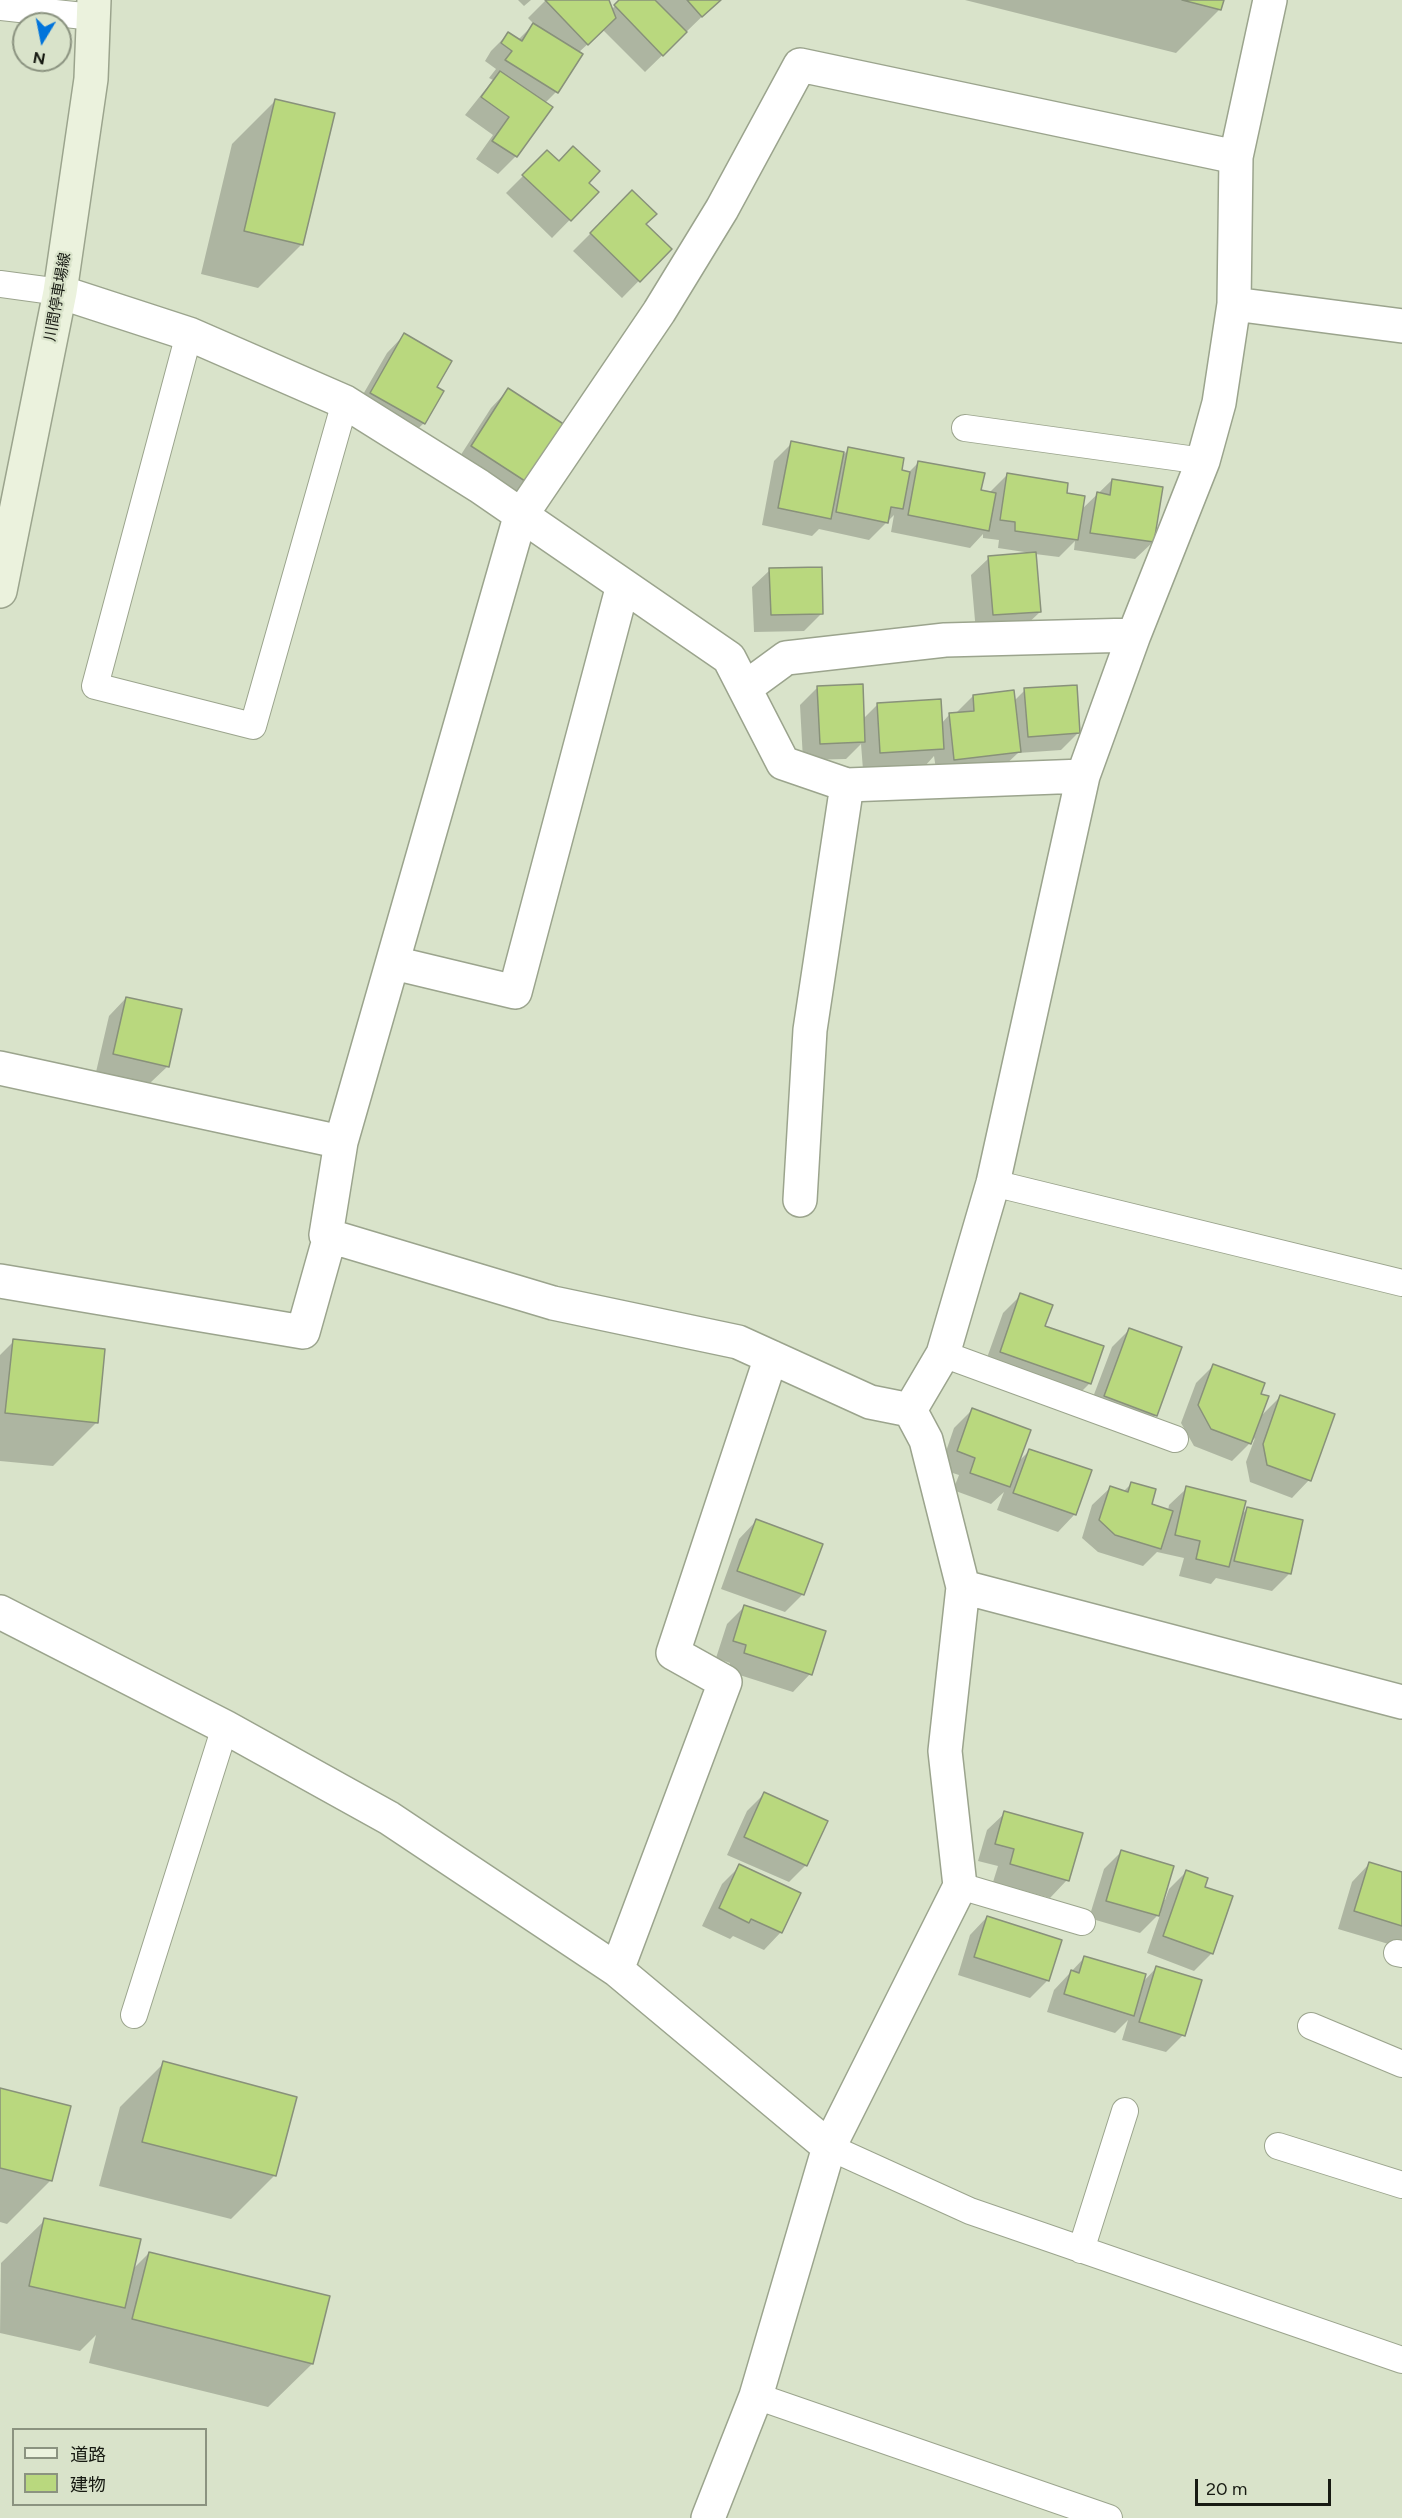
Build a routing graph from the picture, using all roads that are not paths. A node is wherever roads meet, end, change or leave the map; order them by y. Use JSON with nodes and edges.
{"nodes":[{"id":1,"x":1270,"y":0,"type":"edge"},
{"id":2,"x":0,"y":7,"type":"edge"},
{"id":3,"x":94,"y":9,"type":"edge"},
{"id":4,"x":1236,"y":157,"type":"junction"},
{"id":5,"x":0,"y":284,"type":"edge"},
{"id":6,"x":60,"y":292,"type":"junction"},
{"id":7,"x":1234,"y":304,"type":"junction"},
{"id":8,"x":1402,"y":326,"type":"edge"},
{"id":9,"x":189,"y":334,"type":"junction"},
{"id":10,"x":345,"y":402,"type":"junction"},
{"id":11,"x":965,"y":428,"type":"dead end"},
{"id":12,"x":1203,"y":461,"type":"junction"},
{"id":13,"x":520,"y":517,"type":"junction"},
{"id":14,"x":623,"y":585,"type":"junction"},
{"id":15,"x":0,"y":591,"type":"edge"},
{"id":16,"x":1134,"y":635,"type":"junction"},
{"id":17,"x":745,"y":688,"type":"junction"},
{"id":18,"x":1083,"y":776,"type":"junction"},
{"id":19,"x":847,"y":784,"type":"junction"},
{"id":20,"x":394,"y":963,"type":"junction"},
{"id":21,"x":0,"y":1068,"type":"edge"},
{"id":22,"x":341,"y":1142,"type":"junction"},
{"id":23,"x":993,"y":1183,"type":"junction"},
{"id":24,"x":800,"y":1200,"type":"dead end"},
{"id":25,"x":330,"y":1236,"type":"junction"},
{"id":26,"x":0,"y":1281,"type":"edge"},
{"id":27,"x":1402,"y":1283,"type":"edge"},
{"id":28,"x":943,"y":1354,"type":"junction"},
{"id":29,"x":771,"y":1357,"type":"junction"},
{"id":30,"x":910,"y":1410,"type":"junction"},
{"id":31,"x":1175,"y":1439,"type":"dead end"},
{"id":32,"x":963,"y":1587,"type":"junction"},
{"id":33,"x":0,"y":1612,"type":"edge"},
{"id":34,"x":1402,"y":1702,"type":"edge"},
{"id":35,"x":225,"y":1727,"type":"junction"},
{"id":36,"x":960,"y":1886,"type":"junction"},
{"id":37,"x":1082,"y":1922,"type":"dead end"},
{"id":38,"x":617,"y":1970,"type":"junction"},
{"id":39,"x":134,"y":2015,"type":"dead end"},
{"id":40,"x":1311,"y":2026,"type":"dead end"},
{"id":41,"x":1402,"y":2064,"type":"edge"},
{"id":42,"x":1125,"y":2111,"type":"dead end"},
{"id":43,"x":1278,"y":2146,"type":"dead end"},
{"id":44,"x":829,"y":2147,"type":"junction"},
{"id":45,"x":1402,"y":2185,"type":"edge"},
{"id":46,"x":1082,"y":2250,"type":"junction"},
{"id":47,"x":1402,"y":2360,"type":"edge"},
{"id":48,"x":756,"y":2396,"type":"junction"},
{"id":49,"x":708,"y":2518,"type":"edge"},
{"id":50,"x":1109,"y":2518,"type":"edge"}],
"edges":[{"from":1,"to":4,"type":"street"},
{"from":2,"to":3,"type":"lane"},
{"from":3,"to":6,"type":"main road","name":"川間停車場線"},
{"from":4,"to":7,"type":"street"},
{"from":4,"to":13,"type":"street"},
{"from":5,"to":6,"type":"lane"},
{"from":6,"to":9,"type":"street"},
{"from":6,"to":15,"type":"main road","name":"川間停車場線"},
{"from":7,"to":8,"type":"street"},
{"from":7,"to":12,"type":"street"},
{"from":9,"to":10,"type":"street"},
{"from":9,"to":10,"type":"lane"},
{"from":10,"to":13,"type":"street"},
{"from":11,"to":12,"type":"lane"},
{"from":12,"to":16,"type":"street"},
{"from":13,"to":14,"type":"street"},
{"from":13,"to":20,"type":"street"},
{"from":14,"to":17,"type":"street"},
{"from":14,"to":20,"type":"street"},
{"from":16,"to":17,"type":"street"},
{"from":16,"to":18,"type":"street"},
{"from":17,"to":19,"type":"street"},
{"from":18,"to":19,"type":"street"},
{"from":18,"to":23,"type":"street"},
{"from":19,"to":24,"type":"street"},
{"from":20,"to":22,"type":"street"},
{"from":21,"to":22,"type":"street"},
{"from":22,"to":25,"type":"street"},
{"from":23,"to":27,"type":"lane"},
{"from":23,"to":28,"type":"street"},
{"from":25,"to":26,"type":"street"},
{"from":25,"to":29,"type":"street"},
{"from":28,"to":30,"type":"street"},
{"from":28,"to":31,"type":"lane"},
{"from":29,"to":30,"type":"street"},
{"from":29,"to":38,"type":"street"},
{"from":30,"to":32,"type":"street"},
{"from":32,"to":34,"type":"street"},
{"from":32,"to":36,"type":"street"},
{"from":33,"to":35,"type":"street"},
{"from":35,"to":38,"type":"street"},
{"from":35,"to":39,"type":"lane"},
{"from":36,"to":37,"type":"lane"},
{"from":36,"to":44,"type":"street"},
{"from":38,"to":44,"type":"street"},
{"from":40,"to":41,"type":"lane"},
{"from":42,"to":46,"type":"lane"},
{"from":43,"to":45,"type":"lane"},
{"from":44,"to":46,"type":"lane"},
{"from":44,"to":48,"type":"street"},
{"from":46,"to":47,"type":"lane"},
{"from":48,"to":49,"type":"street"},
{"from":48,"to":50,"type":"lane"}]}
